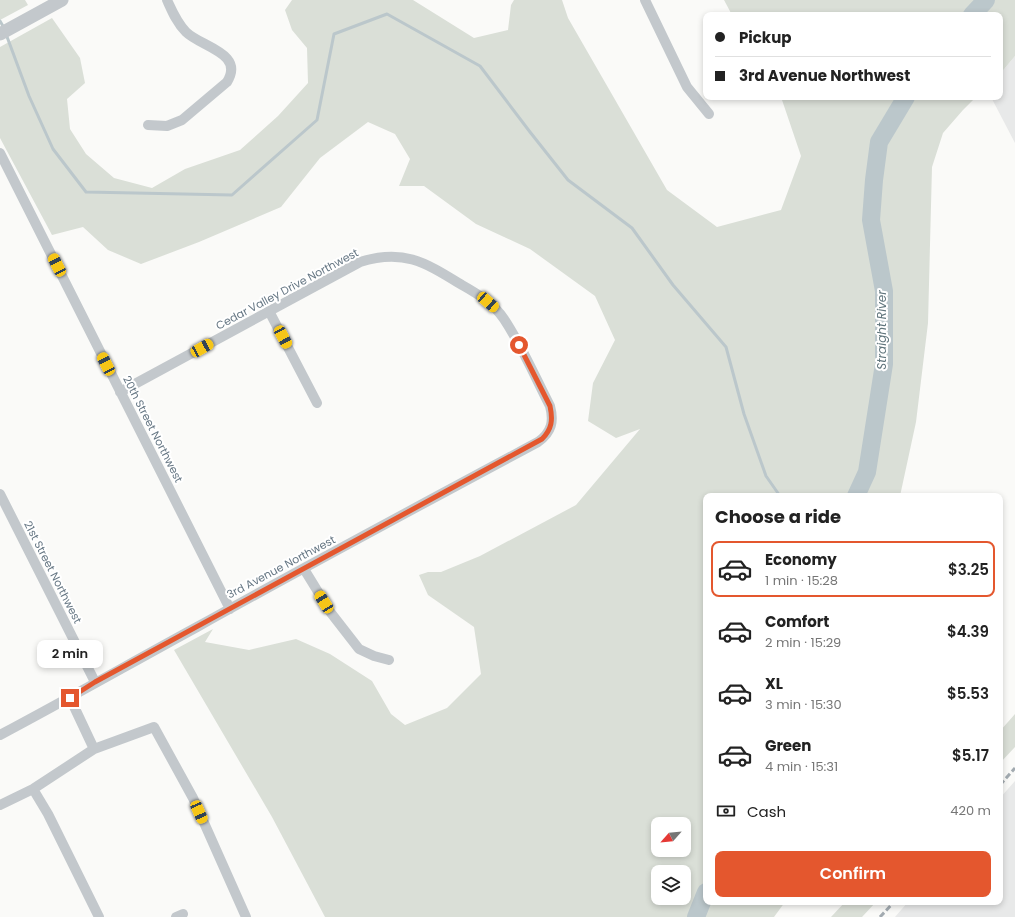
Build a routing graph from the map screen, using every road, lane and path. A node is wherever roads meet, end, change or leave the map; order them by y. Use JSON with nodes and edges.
{"nodes":[{"id":1,"x":62,"y":0,"type":"edge"},
{"id":2,"x":167,"y":0,"type":"edge"},
{"id":3,"x":645,"y":0,"type":"edge"},
{"id":4,"x":0,"y":34,"type":"edge"},
{"id":5,"x":709,"y":114,"type":"dead end"},
{"id":6,"x":148,"y":125,"type":"dead end"},
{"id":7,"x":0,"y":153,"type":"edge"},
{"id":8,"x":269,"y":311,"type":"junction"},
{"id":9,"x":120,"y":392,"type":"junction"},
{"id":10,"x":317,"y":402,"type":"dead end"},
{"id":11,"x":550,"y":406,"type":"joint"},
{"id":12,"x":0,"y":494,"type":"edge"},
{"id":13,"x":304,"y":569,"type":"junction"},
{"id":14,"x":230,"y":608,"type":"junction"},
{"id":15,"x":389,"y":660,"type":"dead end"},
{"id":16,"x":95,"y":682,"type":"junction"},
{"id":17,"x":70,"y":698,"type":"junction"},
{"id":18,"x":0,"y":735,"type":"edge"},
{"id":19,"x":94,"y":749,"type":"junction"},
{"id":20,"x":32,"y":789,"type":"junction"},
{"id":21,"x":0,"y":805,"type":"edge"},
{"id":22,"x":99,"y":917,"type":"edge"},
{"id":23,"x":246,"y":917,"type":"edge"}],
"edges":[{"from":1,"to":4,"type":"street"},
{"from":2,"to":6,"type":"street"},
{"from":3,"to":5,"type":"street"},
{"from":7,"to":9,"type":"street","name":"20th Street Northwest"},
{"from":8,"to":9,"type":"street","name":"Cedar Valley Drive Northwest"},
{"from":8,"to":10,"type":"street"},
{"from":8,"to":11,"type":"street","name":"Cedar Valley Drive Northwest"},
{"from":9,"to":14,"type":"street","name":"20th Street Northwest"},
{"from":11,"to":13,"type":"street","name":"3rd Avenue Northwest"},
{"from":12,"to":16,"type":"street","name":"21st Street Northwest"},
{"from":13,"to":14,"type":"street","name":"3rd Avenue Northwest"},
{"from":13,"to":15,"type":"street"},
{"from":14,"to":16,"type":"street","name":"3rd Avenue Northwest"},
{"from":16,"to":17,"type":"street","name":"3rd Avenue Northwest"},
{"from":17,"to":18,"type":"street","name":"3rd Avenue Northwest"},
{"from":17,"to":19,"type":"street"},
{"from":19,"to":20,"type":"street"},
{"from":19,"to":23,"type":"street"},
{"from":20,"to":21,"type":"street"},
{"from":20,"to":22,"type":"street"}]}
